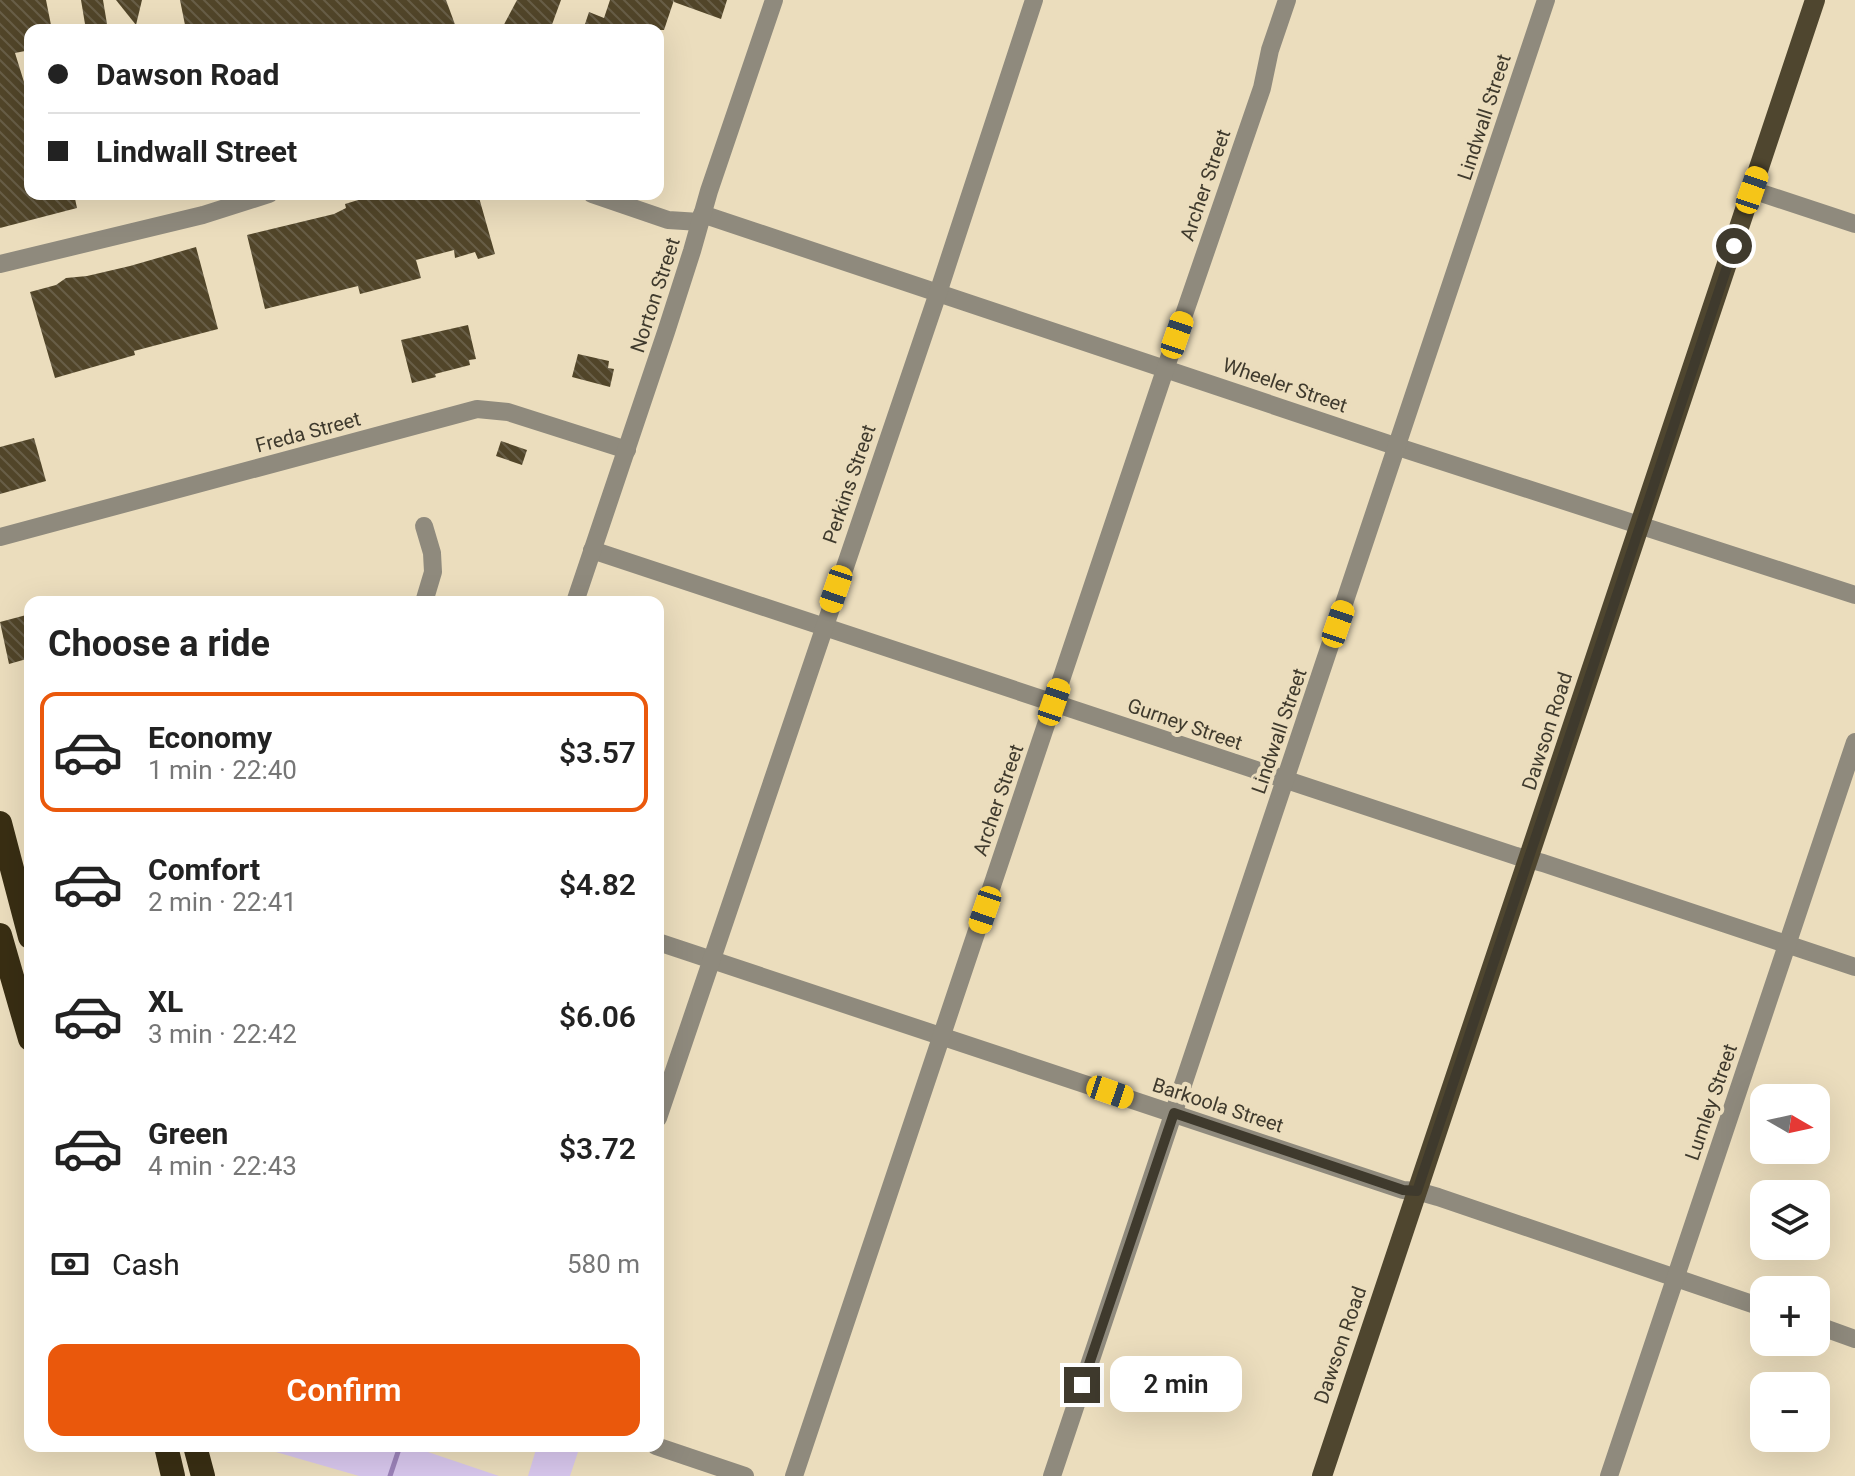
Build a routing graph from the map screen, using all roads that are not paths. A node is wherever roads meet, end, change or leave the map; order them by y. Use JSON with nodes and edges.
{"nodes":[{"id":1,"x":774,"y":0,"type":"edge"},
{"id":2,"x":1034,"y":0,"type":"edge"},
{"id":3,"x":1287,"y":0,"type":"edge"},
{"id":4,"x":1546,"y":0,"type":"edge"},
{"id":5,"x":1815,"y":0,"type":"edge"},
{"id":6,"x":1752,"y":190,"type":"junction"},
{"id":7,"x":250,"y":200,"type":"edge"},
{"id":8,"x":610,"y":200,"type":"edge"},
{"id":9,"x":701,"y":218,"type":"junction"},
{"id":10,"x":1855,"y":224,"type":"edge"},
{"id":11,"x":0,"y":264,"type":"edge"},
{"id":12,"x":938,"y":293,"type":"junction"},
{"id":13,"x":1166,"y":368,"type":"junction"},
{"id":14,"x":1398,"y":447,"type":"junction"},
{"id":15,"x":627,"y":450,"type":"junction"},
{"id":16,"x":424,"y":526,"type":"dead end"},
{"id":17,"x":1640,"y":526,"type":"junction"},
{"id":18,"x":0,"y":537,"type":"edge"},
{"id":19,"x":592,"y":550,"type":"junction"},
{"id":20,"x":1855,"y":595,"type":"edge"},
{"id":21,"x":426,"y":596,"type":"edge"},
{"id":22,"x":577,"y":596,"type":"edge"},
{"id":23,"x":824,"y":626,"type":"junction"},
{"id":24,"x":1054,"y":702,"type":"junction"},
{"id":25,"x":1855,"y":742,"type":"edge"},
{"id":26,"x":1285,"y":781,"type":"junction"},
{"id":27,"x":0,"y":823,"type":"edge"},
{"id":28,"x":1529,"y":860,"type":"junction"},
{"id":29,"x":24,"y":914,"type":"edge"},
{"id":30,"x":0,"y":935,"type":"edge"},
{"id":31,"x":664,"y":944,"type":"edge"},
{"id":32,"x":1787,"y":944,"type":"junction"},
{"id":33,"x":711,"y":960,"type":"junction"},
{"id":34,"x":1855,"y":967,"type":"edge"},
{"id":35,"x":24,"y":1018,"type":"edge"},
{"id":36,"x":942,"y":1036,"type":"junction"},
{"id":37,"x":664,"y":1100,"type":"edge"},
{"id":38,"x":1174,"y":1113,"type":"junction"},
{"id":39,"x":1417,"y":1191,"type":"junction"},
{"id":40,"x":1675,"y":1277,"type":"junction"},
{"id":41,"x":1750,"y":1303,"type":"edge"},
{"id":42,"x":1830,"y":1330,"type":"edge"},
{"id":43,"x":1855,"y":1339,"type":"edge"},
{"id":44,"x":664,"y":1449,"type":"edge"},
{"id":45,"x":167,"y":1452,"type":"edge"},
{"id":46,"x":197,"y":1452,"type":"edge"},
{"id":47,"x":173,"y":1476,"type":"edge"},
{"id":48,"x":203,"y":1476,"type":"edge"},
{"id":49,"x":745,"y":1476,"type":"edge"},
{"id":50,"x":794,"y":1476,"type":"edge"},
{"id":51,"x":1052,"y":1476,"type":"edge"},
{"id":52,"x":1322,"y":1476,"type":"edge"},
{"id":53,"x":1609,"y":1476,"type":"edge"}],
"edges":[{"from":1,"to":9,"type":"street","name":"Norton Street"},
{"from":2,"to":12,"type":"street","name":"Perkins Street"},
{"from":3,"to":13,"type":"street","name":"Archer Street"},
{"from":4,"to":14,"type":"street","name":"Lindwall Street"},
{"from":5,"to":6,"type":"main road","name":"Dawson Road"},
{"from":6,"to":10,"type":"street"},
{"from":6,"to":17,"type":"main road","name":"Dawson Road"},
{"from":7,"to":11,"type":"street"},
{"from":8,"to":9,"type":"street","name":"Wheeler Street"},
{"from":9,"to":12,"type":"street","name":"Wheeler Street"},
{"from":9,"to":15,"type":"street","name":"Norton Street"},
{"from":12,"to":13,"type":"street","name":"Wheeler Street"},
{"from":12,"to":23,"type":"street","name":"Perkins Street"},
{"from":13,"to":14,"type":"street","name":"Wheeler Street"},
{"from":13,"to":24,"type":"street","name":"Archer Street"},
{"from":14,"to":17,"type":"street","name":"Wheeler Street"},
{"from":14,"to":26,"type":"street","name":"Lindwall Street"},
{"from":15,"to":18,"type":"street","name":"Freda Street"},
{"from":15,"to":19,"type":"street","name":"Norton Street"},
{"from":16,"to":21,"type":"street"},
{"from":17,"to":20,"type":"street","name":"Wheeler Street"},
{"from":17,"to":28,"type":"main road","name":"Dawson Road"},
{"from":19,"to":22,"type":"street","name":"Norton Street"},
{"from":19,"to":23,"type":"street","name":"Gurney Street"},
{"from":23,"to":24,"type":"street","name":"Gurney Street"},
{"from":23,"to":33,"type":"street","name":"Perkins Street"},
{"from":24,"to":26,"type":"street","name":"Gurney Street"},
{"from":24,"to":36,"type":"street","name":"Archer Street"},
{"from":25,"to":32,"type":"street","name":"Lumley Street"},
{"from":26,"to":28,"type":"street","name":"Gurney Street"},
{"from":26,"to":38,"type":"street","name":"Lindwall Street"},
{"from":27,"to":29,"type":"highway"},
{"from":28,"to":32,"type":"street","name":"Gurney Street"},
{"from":28,"to":39,"type":"main road","name":"Dawson Road"},
{"from":30,"to":35,"type":"highway"},
{"from":31,"to":33,"type":"street","name":"Barkoola Street"},
{"from":32,"to":34,"type":"street","name":"Gurney Street"},
{"from":32,"to":40,"type":"street","name":"Lumley Street"},
{"from":33,"to":36,"type":"street","name":"Barkoola Street"},
{"from":33,"to":37,"type":"street","name":"Perkins Street"},
{"from":36,"to":38,"type":"street","name":"Barkoola Street"},
{"from":36,"to":50,"type":"street","name":"Archer Street"},
{"from":38,"to":39,"type":"street","name":"Barkoola Street"},
{"from":38,"to":51,"type":"street","name":"Lindwall Street"},
{"from":39,"to":40,"type":"street","name":"Barkoola Street"},
{"from":39,"to":52,"type":"main road","name":"Dawson Road"},
{"from":40,"to":41,"type":"street","name":"Barkoola Street"},
{"from":40,"to":53,"type":"street","name":"Lumley Street"},
{"from":42,"to":43,"type":"street"},
{"from":44,"to":49,"type":"street"},
{"from":45,"to":47,"type":"highway"},
{"from":46,"to":48,"type":"highway"}]}
